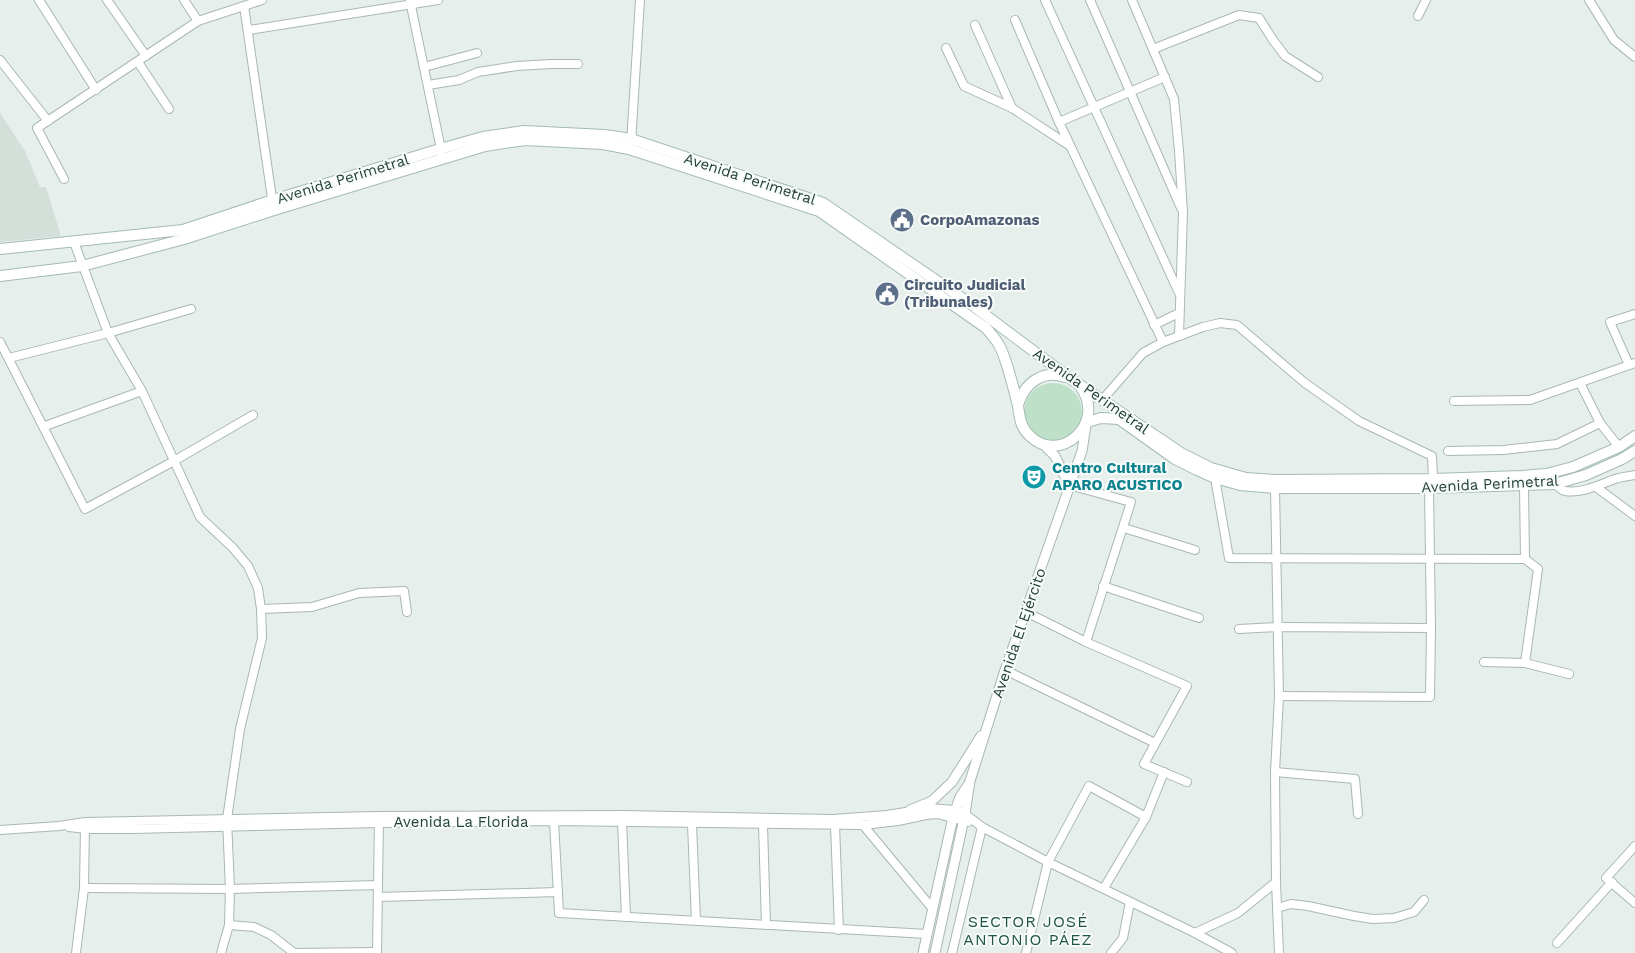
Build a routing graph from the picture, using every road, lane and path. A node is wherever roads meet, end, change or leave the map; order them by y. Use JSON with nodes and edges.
{"nodes":[{"id":1,"x":39,"y":0,"type":"edge"},
{"id":2,"x":106,"y":0,"type":"edge"},
{"id":3,"x":184,"y":0,"type":"edge"},
{"id":4,"x":262,"y":0,"type":"edge"},
{"id":5,"x":438,"y":0,"type":"edge"},
{"id":6,"x":640,"y":0,"type":"edge"},
{"id":7,"x":1044,"y":0,"type":"edge"},
{"id":8,"x":1090,"y":0,"type":"edge"},
{"id":9,"x":1132,"y":0,"type":"edge"},
{"id":10,"x":1426,"y":0,"type":"edge"},
{"id":11,"x":1589,"y":0,"type":"edge"},
{"id":12,"x":410,"y":2,"type":"edge"},
{"id":13,"x":244,"y":6,"type":"junction"},
{"id":14,"x":1418,"y":16,"type":"dead end"},
{"id":15,"x":1015,"y":20,"type":"dead end"},
{"id":16,"x":198,"y":21,"type":"junction"},
{"id":17,"x":975,"y":25,"type":"dead end"},
{"id":18,"x":249,"y":30,"type":"junction"},
{"id":19,"x":946,"y":48,"type":"dead end"},
{"id":20,"x":1153,"y":49,"type":"junction"},
{"id":21,"x":476,"y":53,"type":"dead end"},
{"id":22,"x":146,"y":56,"type":"junction"},
{"id":23,"x":1635,"y":57,"type":"edge"},
{"id":24,"x":0,"y":60,"type":"edge"},
{"id":25,"x":138,"y":62,"type":"junction"},
{"id":26,"x":578,"y":64,"type":"dead end"},
{"id":27,"x":424,"y":67,"type":"junction"},
{"id":28,"x":1165,"y":77,"type":"junction"},
{"id":29,"x":1318,"y":77,"type":"dead end"},
{"id":30,"x":428,"y":85,"type":"junction"},
{"id":31,"x":96,"y":90,"type":"junction"},
{"id":32,"x":1130,"y":92,"type":"junction"},
{"id":33,"x":1094,"y":107,"type":"junction"},
{"id":34,"x":1012,"y":108,"type":"junction"},
{"id":35,"x":169,"y":109,"type":"dead end"},
{"id":36,"x":48,"y":121,"type":"junction"},
{"id":37,"x":1059,"y":122,"type":"junction"},
{"id":38,"x":630,"y":144,"type":"junction"},
{"id":39,"x":1072,"y":147,"type":"junction"},
{"id":40,"x":442,"y":154,"type":"junction"},
{"id":41,"x":64,"y":179,"type":"dead end"},
{"id":42,"x":273,"y":205,"type":"junction"},
{"id":43,"x":1183,"y":212,"type":"junction"},
{"id":44,"x":74,"y":242,"type":"junction"},
{"id":45,"x":0,"y":249,"type":"edge"},
{"id":46,"x":82,"y":266,"type":"junction"},
{"id":47,"x":0,"y":276,"type":"edge"},
{"id":48,"x":1179,"y":295,"type":"junction"},
{"id":49,"x":191,"y":309,"type":"dead end"},
{"id":50,"x":1179,"y":313,"type":"junction"},
{"id":51,"x":1635,"y":314,"type":"edge"},
{"id":52,"x":1154,"y":325,"type":"junction"},
{"id":53,"x":108,"y":333,"type":"junction"},
{"id":54,"x":1179,"y":336,"type":"junction"},
{"id":55,"x":0,"y":342,"type":"edge"},
{"id":56,"x":1163,"y":342,"type":"junction"},
{"id":57,"x":8,"y":358,"type":"junction"},
{"id":58,"x":1632,"y":364,"type":"edge"},
{"id":59,"x":1071,"y":379,"type":"junction"},
{"id":60,"x":1580,"y":383,"type":"junction"},
{"id":61,"x":142,"y":391,"type":"junction"},
{"id":62,"x":1103,"y":399,"type":"junction"},
{"id":63,"x":1454,"y":401,"type":"dead end"},
{"id":64,"x":1018,"y":405,"type":"junction"},
{"id":65,"x":253,"y":416,"type":"dead end"},
{"id":66,"x":1086,"y":423,"type":"junction"},
{"id":67,"x":1600,"y":423,"type":"junction"},
{"id":68,"x":44,"y":426,"type":"junction"},
{"id":69,"x":1635,"y":436,"type":"edge"},
{"id":70,"x":1043,"y":444,"type":"junction"},
{"id":71,"x":1619,"y":447,"type":"junction"},
{"id":72,"x":1448,"y":451,"type":"dead end"},
{"id":73,"x":1635,"y":451,"type":"edge"},
{"id":74,"x":174,"y":461,"type":"junction"},
{"id":75,"x":1546,"y":474,"type":"junction"},
{"id":76,"x":1635,"y":475,"type":"edge"},
{"id":77,"x":1215,"y":478,"type":"junction"},
{"id":78,"x":1431,"y":483,"type":"junction"},
{"id":79,"x":1555,"y":484,"type":"junction"},
{"id":80,"x":1069,"y":485,"type":"junction"},
{"id":81,"x":1524,"y":486,"type":"junction"},
{"id":82,"x":1596,"y":486,"type":"junction"},
{"id":83,"x":1275,"y":488,"type":"junction"},
{"id":84,"x":1635,"y":516,"type":"edge"},
{"id":85,"x":1124,"y":528,"type":"junction"},
{"id":86,"x":1195,"y":550,"type":"dead end"},
{"id":87,"x":1276,"y":558,"type":"junction"},
{"id":88,"x":1526,"y":559,"type":"junction"},
{"id":89,"x":1431,"y":560,"type":"junction"},
{"id":90,"x":1103,"y":586,"type":"junction"},
{"id":91,"x":261,"y":609,"type":"junction"},
{"id":92,"x":406,"y":612,"type":"dead end"},
{"id":93,"x":1026,"y":612,"type":"junction"},
{"id":94,"x":1199,"y":618,"type":"dead end"},
{"id":95,"x":1279,"y":627,"type":"junction"},
{"id":96,"x":1432,"y":628,"type":"junction"},
{"id":97,"x":1239,"y":629,"type":"dead end"},
{"id":98,"x":1086,"y":642,"type":"junction"},
{"id":99,"x":1484,"y":662,"type":"dead end"},
{"id":100,"x":1525,"y":663,"type":"junction"},
{"id":101,"x":1005,"y":670,"type":"junction"},
{"id":102,"x":1569,"y":674,"type":"dead end"},
{"id":103,"x":1279,"y":696,"type":"junction"},
{"id":104,"x":988,"y":722,"type":"junction"},
{"id":105,"x":1155,"y":743,"type":"junction"},
{"id":106,"x":1164,"y":772,"type":"junction"},
{"id":107,"x":1275,"y":772,"type":"junction"},
{"id":108,"x":970,"y":781,"type":"junction"},
{"id":109,"x":1187,"y":782,"type":"dead end"},
{"id":110,"x":910,"y":810,"type":"junction"},
{"id":111,"x":954,"y":814,"type":"junction"},
{"id":112,"x":1358,"y":814,"type":"dead end"},
{"id":113,"x":1146,"y":817,"type":"junction"},
{"id":114,"x":964,"y":818,"type":"junction"},
{"id":115,"x":379,"y":819,"type":"junction"},
{"id":116,"x":622,"y":821,"type":"junction"},
{"id":117,"x":227,"y":822,"type":"junction"},
{"id":118,"x":554,"y":822,"type":"junction"},
{"id":119,"x":692,"y":824,"type":"junction"},
{"id":120,"x":85,"y":825,"type":"junction"},
{"id":121,"x":763,"y":825,"type":"junction"},
{"id":122,"x":835,"y":825,"type":"junction"},
{"id":123,"x":863,"y":825,"type":"junction"},
{"id":124,"x":982,"y":826,"type":"junction"},
{"id":125,"x":0,"y":830,"type":"edge"},
{"id":126,"x":1635,"y":846,"type":"edge"},
{"id":127,"x":1048,"y":862,"type":"junction"},
{"id":128,"x":1276,"y":882,"type":"junction"},
{"id":129,"x":1612,"y":882,"type":"junction"},
{"id":130,"x":378,"y":885,"type":"junction"},
{"id":131,"x":84,"y":888,"type":"junction"},
{"id":132,"x":1104,"y":888,"type":"junction"},
{"id":133,"x":230,"y":889,"type":"junction"},
{"id":134,"x":558,"y":892,"type":"junction"},
{"id":135,"x":378,"y":896,"type":"junction"},
{"id":136,"x":1424,"y":900,"type":"dead end"},
{"id":137,"x":1130,"y":902,"type":"junction"},
{"id":138,"x":1635,"y":903,"type":"edge"},
{"id":139,"x":932,"y":908,"type":"junction"},
{"id":140,"x":1277,"y":908,"type":"junction"},
{"id":141,"x":626,"y":917,"type":"junction"},
{"id":142,"x":696,"y":921,"type":"junction"},
{"id":143,"x":229,"y":926,"type":"junction"},
{"id":144,"x":766,"y":926,"type":"junction"},
{"id":145,"x":839,"y":930,"type":"junction"},
{"id":146,"x":1195,"y":933,"type":"junction"},
{"id":147,"x":927,"y":934,"type":"junction"},
{"id":148,"x":1557,"y":942,"type":"dead end"},
{"id":149,"x":377,"y":952,"type":"edge"},
{"id":150,"x":76,"y":953,"type":"edge"},
{"id":151,"x":221,"y":953,"type":"edge"},
{"id":152,"x":923,"y":953,"type":"edge"},
{"id":153,"x":935,"y":953,"type":"edge"},
{"id":154,"x":952,"y":953,"type":"edge"},
{"id":155,"x":1026,"y":953,"type":"edge"},
{"id":156,"x":1111,"y":953,"type":"edge"},
{"id":157,"x":1232,"y":953,"type":"edge"},
{"id":158,"x":1279,"y":953,"type":"edge"}],
"edges":[{"from":1,"to":31,"type":"street"},
{"from":2,"to":22,"type":"street"},
{"from":3,"to":16,"type":"street"},
{"from":4,"to":13,"type":"street"},
{"from":5,"to":12,"type":"street"},
{"from":6,"to":38,"type":"street"},
{"from":7,"to":33,"type":"street"},
{"from":8,"to":32,"type":"street"},
{"from":9,"to":20,"type":"street"},
{"from":10,"to":14,"type":"street"},
{"from":11,"to":23,"type":"street"},
{"from":12,"to":18,"type":"street"},
{"from":12,"to":27,"type":"street"},
{"from":13,"to":16,"type":"street"},
{"from":13,"to":18,"type":"street"},
{"from":15,"to":37,"type":"street"},
{"from":16,"to":22,"type":"street"},
{"from":17,"to":34,"type":"street"},
{"from":18,"to":42,"type":"street"},
{"from":19,"to":34,"type":"street"},
{"from":20,"to":28,"type":"street"},
{"from":20,"to":29,"type":"street"},
{"from":21,"to":27,"type":"street"},
{"from":22,"to":25,"type":"street"},
{"from":24,"to":36,"type":"street"},
{"from":25,"to":31,"type":"street"},
{"from":25,"to":35,"type":"street"},
{"from":26,"to":30,"type":"street"},
{"from":27,"to":30,"type":"street"},
{"from":28,"to":32,"type":"street"},
{"from":28,"to":43,"type":"street"},
{"from":30,"to":40,"type":"street"},
{"from":31,"to":36,"type":"street"},
{"from":32,"to":33,"type":"street"},
{"from":32,"to":43,"type":"street"},
{"from":33,"to":37,"type":"street"},
{"from":33,"to":48,"type":"street"},
{"from":34,"to":39,"type":"street"},
{"from":36,"to":41,"type":"street"},
{"from":37,"to":39,"type":"street"},
{"from":38,"to":40,"type":"main road","name":"Avenida Perimetral"},
{"from":38,"to":59,"type":"main road","name":"Avenida Perimetral"},
{"from":38,"to":64,"type":"main road","name":"Avenida Perimetral"},
{"from":39,"to":52,"type":"street"},
{"from":40,"to":42,"type":"main road","name":"Avenida Perimetral"},
{"from":42,"to":44,"type":"main road","name":"Avenida Perimetral"},
{"from":42,"to":46,"type":"main road","name":"Avenida Perimetral"},
{"from":43,"to":48,"type":"street"},
{"from":44,"to":45,"type":"main road","name":"Avenida Perimetral"},
{"from":44,"to":46,"type":"street"},
{"from":46,"to":47,"type":"main road","name":"Avenida Perimetral"},
{"from":46,"to":53,"type":"street"},
{"from":48,"to":50,"type":"street"},
{"from":49,"to":53,"type":"street"},
{"from":50,"to":52,"type":"street"},
{"from":50,"to":54,"type":"street"},
{"from":51,"to":58,"type":"street"},
{"from":52,"to":56,"type":"street"},
{"from":53,"to":57,"type":"street"},
{"from":53,"to":61,"type":"street"},
{"from":54,"to":56,"type":"street"},
{"from":54,"to":78,"type":"street"},
{"from":55,"to":57,"type":"street"},
{"from":56,"to":62,"type":"street"},
{"from":57,"to":68,"type":"street"},
{"from":58,"to":60,"type":"street"},
{"from":59,"to":62,"type":"main road","name":"Avenida Perimetral"},
{"from":59,"to":64,"type":"main road"},
{"from":59,"to":66,"type":"main road"},
{"from":60,"to":63,"type":"street"},
{"from":60,"to":67,"type":"street"},
{"from":61,"to":68,"type":"street"},
{"from":61,"to":74,"type":"street"},
{"from":62,"to":78,"type":"main road","name":"Avenida Perimetral"},
{"from":64,"to":70,"type":"main road"},
{"from":65,"to":74,"type":"street"},
{"from":66,"to":70,"type":"main road"},
{"from":66,"to":77,"type":"main road","name":"Avenida Perimetral"},
{"from":66,"to":80,"type":"street","name":"Avenida El Ejército"},
{"from":67,"to":71,"type":"street"},
{"from":67,"to":72,"type":"street"},
{"from":68,"to":74,"type":"street"},
{"from":69,"to":71,"type":"main road","name":"Avenida Perimetral"},
{"from":70,"to":80,"type":"street"},
{"from":71,"to":75,"type":"main road","name":"Avenida Perimetral"},
{"from":73,"to":79,"type":"main road","name":"Avenida Perimetral"},
{"from":74,"to":91,"type":"street"},
{"from":75,"to":78,"type":"main road","name":"Avenida Perimetral"},
{"from":75,"to":79,"type":"street"},
{"from":76,"to":82,"type":"street"},
{"from":77,"to":83,"type":"main road","name":"Avenida Perimetral"},
{"from":77,"to":87,"type":"street"},
{"from":78,"to":81,"type":"main road","name":"Avenida Perimetral"},
{"from":78,"to":83,"type":"main road","name":"Avenida Perimetral"},
{"from":78,"to":89,"type":"street"},
{"from":79,"to":81,"type":"main road","name":"Avenida Perimetral"},
{"from":79,"to":82,"type":"street"},
{"from":80,"to":85,"type":"street"},
{"from":80,"to":93,"type":"street","name":"Avenida El Ejército"},
{"from":81,"to":88,"type":"street"},
{"from":82,"to":84,"type":"street"},
{"from":83,"to":87,"type":"street"},
{"from":85,"to":86,"type":"street"},
{"from":85,"to":90,"type":"street"},
{"from":87,"to":89,"type":"street"},
{"from":87,"to":95,"type":"street"},
{"from":88,"to":89,"type":"street"},
{"from":88,"to":100,"type":"street"},
{"from":89,"to":96,"type":"street"},
{"from":90,"to":94,"type":"street"},
{"from":90,"to":98,"type":"street"},
{"from":91,"to":92,"type":"street"},
{"from":91,"to":117,"type":"street"},
{"from":93,"to":98,"type":"street"},
{"from":93,"to":101,"type":"street","name":"Avenida El Ejército"},
{"from":95,"to":96,"type":"street"},
{"from":95,"to":97,"type":"street"},
{"from":95,"to":103,"type":"street"},
{"from":96,"to":103,"type":"street"},
{"from":98,"to":105,"type":"street"},
{"from":99,"to":100,"type":"street"},
{"from":100,"to":102,"type":"street"},
{"from":101,"to":104,"type":"street","name":"Avenida El Ejército"},
{"from":101,"to":105,"type":"street"},
{"from":103,"to":107,"type":"street"},
{"from":104,"to":108,"type":"street","name":"Avenida El Ejército"},
{"from":104,"to":110,"type":"street"},
{"from":105,"to":106,"type":"street"},
{"from":106,"to":109,"type":"street"},
{"from":106,"to":113,"type":"street"},
{"from":107,"to":112,"type":"street"},
{"from":107,"to":128,"type":"street"},
{"from":108,"to":111,"type":"street","name":"Avenida El Ejército"},
{"from":108,"to":114,"type":"street","name":"Avenida El Ejército"},
{"from":110,"to":111,"type":"street"},
{"from":110,"to":115,"type":"street"},
{"from":111,"to":114,"type":"street"},
{"from":111,"to":123,"type":"street","name":"Avenida La Florida"},
{"from":111,"to":139,"type":"street","name":"Avenida El Ejército"},
{"from":113,"to":127,"type":"street"},
{"from":113,"to":132,"type":"street"},
{"from":114,"to":124,"type":"street"},
{"from":114,"to":153,"type":"street","name":"Avenida El Ejército"},
{"from":115,"to":117,"type":"street","name":"Avenida La Florida"},
{"from":115,"to":118,"type":"street","name":"Avenida La Florida"},
{"from":115,"to":130,"type":"street"},
{"from":116,"to":118,"type":"street","name":"Avenida La Florida"},
{"from":116,"to":119,"type":"street","name":"Avenida La Florida"},
{"from":116,"to":141,"type":"street"},
{"from":117,"to":120,"type":"street","name":"Avenida La Florida"},
{"from":117,"to":133,"type":"street"},
{"from":118,"to":134,"type":"street"},
{"from":119,"to":121,"type":"street","name":"Avenida La Florida"},
{"from":119,"to":142,"type":"street"},
{"from":120,"to":125,"type":"street","name":"Avenida La Florida"},
{"from":120,"to":131,"type":"street"},
{"from":121,"to":122,"type":"street","name":"Avenida La Florida"},
{"from":121,"to":144,"type":"street"},
{"from":122,"to":123,"type":"street","name":"Avenida La Florida"},
{"from":122,"to":145,"type":"street"},
{"from":123,"to":139,"type":"street"},
{"from":124,"to":127,"type":"street"},
{"from":124,"to":154,"type":"street"},
{"from":126,"to":129,"type":"street"},
{"from":127,"to":132,"type":"street"},
{"from":127,"to":155,"type":"street"},
{"from":128,"to":140,"type":"street"},
{"from":128,"to":146,"type":"street"},
{"from":129,"to":138,"type":"street"},
{"from":129,"to":148,"type":"street"},
{"from":130,"to":133,"type":"street"},
{"from":130,"to":135,"type":"street"},
{"from":131,"to":133,"type":"street"},
{"from":131,"to":150,"type":"street"},
{"from":132,"to":137,"type":"street"},
{"from":133,"to":143,"type":"street"},
{"from":134,"to":135,"type":"street"},
{"from":134,"to":141,"type":"street"},
{"from":135,"to":149,"type":"street"},
{"from":136,"to":140,"type":"street"},
{"from":137,"to":146,"type":"street"},
{"from":137,"to":156,"type":"street"},
{"from":139,"to":147,"type":"street","name":"Avenida El Ejército"},
{"from":140,"to":158,"type":"street"},
{"from":141,"to":142,"type":"street"},
{"from":142,"to":144,"type":"street"},
{"from":143,"to":149,"type":"street"},
{"from":143,"to":151,"type":"street"},
{"from":144,"to":145,"type":"street"},
{"from":145,"to":147,"type":"street"},
{"from":146,"to":157,"type":"street"},
{"from":147,"to":152,"type":"street","name":"Avenida El Ejército"}]}
